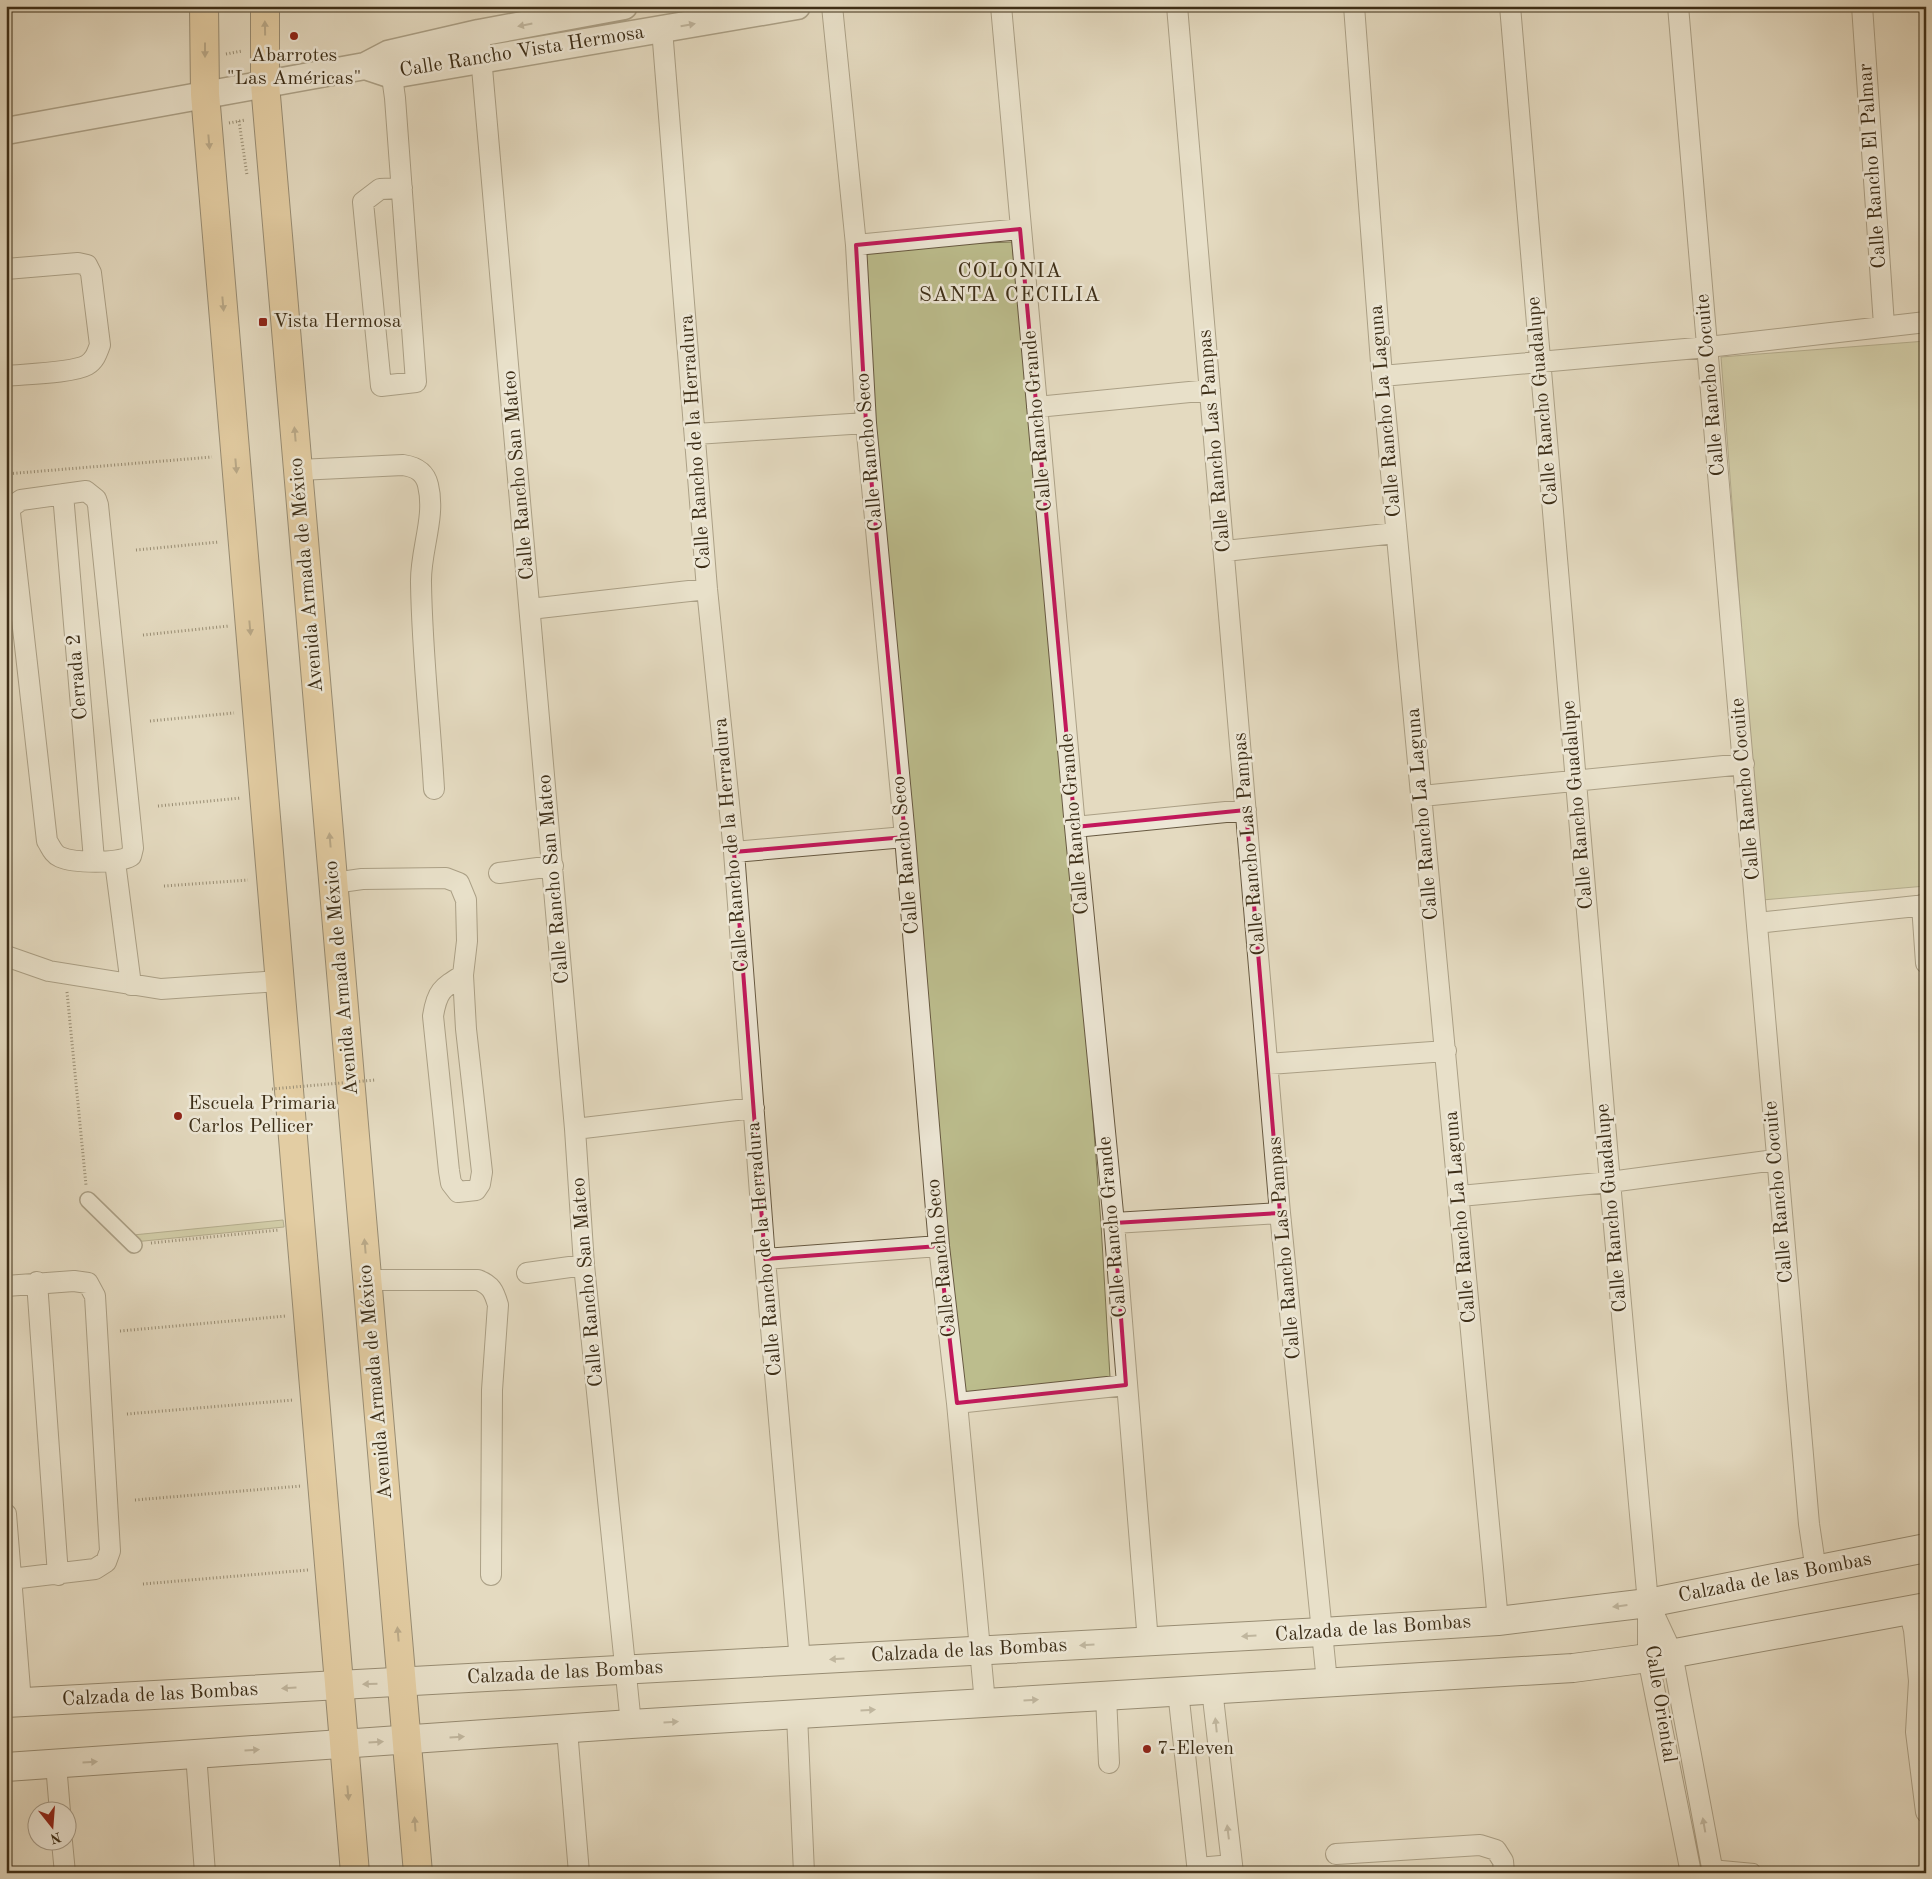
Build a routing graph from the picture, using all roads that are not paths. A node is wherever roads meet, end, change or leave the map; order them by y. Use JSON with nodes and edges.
{"nodes":[{"id":1,"x":204,"y":6,"type":"edge"},
{"id":2,"x":264,"y":6,"type":"edge"},
{"id":3,"x":624,"y":6,"type":"edge"},
{"id":4,"x":798,"y":6,"type":"edge"},
{"id":5,"x":832,"y":6,"type":"edge"},
{"id":6,"x":1001,"y":6,"type":"edge"},
{"id":7,"x":1177,"y":6,"type":"edge"},
{"id":8,"x":1354,"y":6,"type":"edge"},
{"id":9,"x":1510,"y":6,"type":"edge"},
{"id":10,"x":1678,"y":6,"type":"edge"},
{"id":11,"x":1862,"y":6,"type":"edge"},
{"id":12,"x":748,"y":10,"type":"edge"},
{"id":13,"x":662,"y":29,"type":"junction"},
{"id":14,"x":479,"y":33,"type":"junction"},
{"id":15,"x":482,"y":60,"type":"junction"},
{"id":16,"x":390,"y":64,"type":"junction"},
{"id":17,"x":265,"y":84,"type":"junction"},
{"id":18,"x":205,"y":94,"type":"junction"},
{"id":19,"x":6,"y":131,"type":"edge"},
{"id":20,"x":402,"y":188,"type":"junction"},
{"id":21,"x":1020,"y":229,"type":"junction"},
{"id":22,"x":856,"y":245,"type":"junction"},
{"id":23,"x":6,"y":269,"type":"edge"},
{"id":24,"x":1926,"y":322,"type":"edge"},
{"id":25,"x":1884,"y":325,"type":"junction"},
{"id":26,"x":1708,"y":348,"type":"junction"},
{"id":27,"x":1540,"y":363,"type":"junction"},
{"id":28,"x":6,"y":376,"type":"edge"},
{"id":29,"x":1382,"y":376,"type":"junction"},
{"id":30,"x":1210,"y":390,"type":"junction"},
{"id":31,"x":1037,"y":407,"type":"junction"},
{"id":32,"x":866,"y":423,"type":"junction"},
{"id":33,"x":696,"y":434,"type":"junction"},
{"id":34,"x":298,"y":470,"type":"junction"},
{"id":35,"x":63,"y":494,"type":"junction"},
{"id":36,"x":1396,"y":533,"type":"junction"},
{"id":37,"x":1225,"y":551,"type":"junction"},
{"id":38,"x":707,"y":589,"type":"junction"},
{"id":39,"x":530,"y":609,"type":"junction"},
{"id":40,"x":1744,"y":764,"type":"junction"},
{"id":41,"x":1575,"y":780,"type":"junction"},
{"id":42,"x":434,"y":789,"type":"dead end"},
{"id":43,"x":1422,"y":796,"type":"junction"},
{"id":44,"x":1246,"y":810,"type":"junction"},
{"id":45,"x":1075,"y":827,"type":"junction"},
{"id":46,"x":905,"y":837,"type":"junction"},
{"id":47,"x":734,"y":852,"type":"junction"},
{"id":48,"x":94,"y":860,"type":"junction"},
{"id":49,"x":115,"y":862,"type":"junction"},
{"id":50,"x":552,"y":866,"type":"junction"},
{"id":51,"x":499,"y":873,"type":"dead end"},
{"id":52,"x":334,"y":883,"type":"junction"},
{"id":53,"x":1924,"y":905,"type":"edge"},
{"id":54,"x":1757,"y":923,"type":"junction"},
{"id":55,"x":6,"y":956,"type":"edge"},
{"id":56,"x":1926,"y":963,"type":"edge"},
{"id":57,"x":463,"y":975,"type":"junction"},
{"id":58,"x":279,"y":980,"type":"junction"},
{"id":59,"x":131,"y":985,"type":"junction"},
{"id":60,"x":1446,"y":1051,"type":"junction"},
{"id":61,"x":1268,"y":1064,"type":"junction"},
{"id":62,"x":754,"y":1108,"type":"junction"},
{"id":63,"x":575,"y":1129,"type":"junction"},
{"id":64,"x":1775,"y":1160,"type":"junction"},
{"id":65,"x":1610,"y":1182,"type":"junction"},
{"id":66,"x":1460,"y":1196,"type":"junction"},
{"id":67,"x":88,"y":1200,"type":"road end"},
{"id":68,"x":1280,"y":1213,"type":"junction"},
{"id":69,"x":1114,"y":1223,"type":"junction"},
{"id":70,"x":134,"y":1245,"type":"road end"},
{"id":71,"x":940,"y":1246,"type":"junction"},
{"id":72,"x":765,"y":1259,"type":"junction"},
{"id":73,"x":584,"y":1265,"type":"junction"},
{"id":74,"x":527,"y":1273,"type":"dead end"},
{"id":75,"x":368,"y":1280,"type":"junction"},
{"id":76,"x":37,"y":1282,"type":"junction"},
{"id":77,"x":6,"y":1286,"type":"edge"},
{"id":78,"x":1126,"y":1385,"type":"junction"},
{"id":79,"x":957,"y":1403,"type":"junction"},
{"id":80,"x":6,"y":1514,"type":"edge"},
{"id":81,"x":1926,"y":1548,"type":"edge"},
{"id":82,"x":1816,"y":1571,"type":"junction"},
{"id":83,"x":58,"y":1574,"type":"junction"},
{"id":84,"x":491,"y":1575,"type":"dead end"},
{"id":85,"x":11,"y":1579,"type":"junction"},
{"id":86,"x":1648,"y":1603,"type":"junction"},
{"id":87,"x":1918,"y":1609,"type":"edge"},
{"id":88,"x":1498,"y":1621,"type":"junction"},
{"id":89,"x":1322,"y":1632,"type":"junction"},
{"id":90,"x":1148,"y":1642,"type":"junction"},
{"id":91,"x":979,"y":1650,"type":"junction"},
{"id":92,"x":1660,"y":1656,"type":"junction"},
{"id":93,"x":800,"y":1661,"type":"junction"},
{"id":94,"x":627,"y":1669,"type":"junction"},
{"id":95,"x":1327,"y":1682,"type":"junction"},
{"id":96,"x":402,"y":1683,"type":"junction"},
{"id":97,"x":338,"y":1685,"type":"junction"},
{"id":98,"x":1212,"y":1689,"type":"junction"},
{"id":99,"x":1178,"y":1691,"type":"junction"},
{"id":100,"x":1106,"y":1696,"type":"junction"},
{"id":101,"x":14,"y":1703,"type":"edge"},
{"id":102,"x":985,"y":1703,"type":"junction"},
{"id":103,"x":797,"y":1715,"type":"junction"},
{"id":104,"x":631,"y":1724,"type":"junction"},
{"id":105,"x":566,"y":1730,"type":"junction"},
{"id":106,"x":408,"y":1740,"type":"junction"},
{"id":107,"x":344,"y":1744,"type":"junction"},
{"id":108,"x":196,"y":1754,"type":"junction"},
{"id":109,"x":1109,"y":1763,"type":"dead end"},
{"id":110,"x":56,"y":1764,"type":"junction"},
{"id":111,"x":6,"y":1767,"type":"edge"},
{"id":112,"x":59,"y":1802,"type":"edge"},
{"id":113,"x":1926,"y":1812,"type":"edge"},
{"id":114,"x":63,"y":1852,"type":"edge"},
{"id":115,"x":1336,"y":1854,"type":"dead end"},
{"id":116,"x":1232,"y":1869,"type":"edge"},
{"id":117,"x":1712,"y":1869,"type":"edge"},
{"id":118,"x":1198,"y":1870,"type":"edge"},
{"id":119,"x":64,"y":1873,"type":"edge"},
{"id":120,"x":205,"y":1873,"type":"edge"},
{"id":121,"x":355,"y":1873,"type":"edge"},
{"id":122,"x":418,"y":1873,"type":"edge"},
{"id":123,"x":579,"y":1873,"type":"edge"},
{"id":124,"x":804,"y":1873,"type":"edge"},
{"id":125,"x":1504,"y":1873,"type":"edge"},
{"id":126,"x":1691,"y":1873,"type":"edge"},
{"id":127,"x":1757,"y":1873,"type":"edge"}],
"edges":[{"from":1,"to":18,"type":"main road","one_way":true},
{"from":17,"to":2,"type":"main road","name":"Avenida Armada de México","one_way":true},
{"from":3,"to":14,"type":"street","name":"Calle Rancho Vista Hermosa","one_way":true},
{"from":4,"to":12,"type":"street","name":"Calle Rancho Vista Hermosa"},
{"from":5,"to":22,"type":"street","name":"Calle Rancho Seco"},
{"from":6,"to":21,"type":"street","name":"Calle Rancho Grande"},
{"from":7,"to":30,"type":"street","name":"Calle Rancho Las Pampas"},
{"from":8,"to":29,"type":"street","name":"Calle Rancho La Laguna"},
{"from":9,"to":27,"type":"street","name":"Calle Rancho Guadalupe"},
{"from":10,"to":26,"type":"street","name":"Calle Rancho Cocuite"},
{"from":11,"to":25,"type":"street","name":"Calle Rancho El Palmar"},
{"from":13,"to":12,"type":"street","name":"Calle Rancho Vista Hermosa","one_way":true},
{"from":13,"to":15,"type":"street","name":"Calle Rancho Vista Hermosa"},
{"from":13,"to":33,"type":"street","name":"Calle Rancho de la Herradura"},
{"from":14,"to":15,"type":"street","name":"Calle Rancho San Mateo"},
{"from":14,"to":16,"type":"street","name":"Calle Rancho Vista Hermosa"},
{"from":15,"to":16,"type":"street","name":"Calle Rancho Vista Hermosa"},
{"from":15,"to":39,"type":"street","name":"Calle Rancho San Mateo"},
{"from":16,"to":17,"type":"street","name":"Calle Rancho Vista Hermosa"},
{"from":16,"to":20,"type":"street"},
{"from":17,"to":18,"type":"street","name":"Calle Rancho Vista Hermosa"},
{"from":34,"to":17,"type":"main road","name":"Avenida Armada de México","one_way":true},
{"from":18,"to":19,"type":"street","name":"Calle Rancho Vista Hermosa"},
{"from":18,"to":58,"type":"main road","one_way":true},
{"from":20,"to":20,"type":"street"},
{"from":21,"to":22,"type":"street"},
{"from":21,"to":31,"type":"street","name":"Calle Rancho Grande"},
{"from":22,"to":32,"type":"street","name":"Calle Rancho Seco"},
{"from":23,"to":28,"type":"street"},
{"from":24,"to":25,"type":"street"},
{"from":25,"to":26,"type":"street"},
{"from":26,"to":27,"type":"street"},
{"from":26,"to":40,"type":"street","name":"Calle Rancho Cocuite"},
{"from":27,"to":29,"type":"street"},
{"from":27,"to":41,"type":"street","name":"Calle Rancho Guadalupe"},
{"from":29,"to":36,"type":"street","name":"Calle Rancho La Laguna"},
{"from":30,"to":31,"type":"street"},
{"from":30,"to":37,"type":"street","name":"Calle Rancho Las Pampas"},
{"from":31,"to":45,"type":"street","name":"Calle Rancho Grande"},
{"from":32,"to":33,"type":"street"},
{"from":32,"to":46,"type":"street","name":"Calle Rancho Seco"},
{"from":33,"to":38,"type":"street","name":"Calle Rancho de la Herradura"},
{"from":34,"to":42,"type":"street"},
{"from":52,"to":34,"type":"main road","name":"Avenida Armada de México","one_way":true},
{"from":35,"to":48,"type":"street","name":"Cerrada 2"},
{"from":35,"to":48,"type":"street"},
{"from":35,"to":49,"type":"street"},
{"from":36,"to":37,"type":"street"},
{"from":36,"to":43,"type":"street","name":"Calle Rancho La Laguna"},
{"from":37,"to":44,"type":"street","name":"Calle Rancho Las Pampas"},
{"from":38,"to":39,"type":"street"},
{"from":38,"to":47,"type":"street","name":"Calle Rancho de la Herradura"},
{"from":39,"to":50,"type":"street","name":"Calle Rancho San Mateo"},
{"from":40,"to":41,"type":"street"},
{"from":40,"to":54,"type":"street","name":"Calle Rancho Cocuite"},
{"from":41,"to":43,"type":"street"},
{"from":41,"to":65,"type":"street","name":"Calle Rancho Guadalupe"},
{"from":43,"to":60,"type":"street","name":"Calle Rancho La Laguna"},
{"from":44,"to":45,"type":"street"},
{"from":44,"to":61,"type":"street","name":"Calle Rancho Las Pampas"},
{"from":45,"to":69,"type":"street","name":"Calle Rancho Grande"},
{"from":46,"to":47,"type":"street"},
{"from":46,"to":71,"type":"street","name":"Calle Rancho Seco"},
{"from":47,"to":62,"type":"street","name":"Calle Rancho de la Herradura"},
{"from":48,"to":49,"type":"street"},
{"from":49,"to":59,"type":"street"},
{"from":50,"to":51,"type":"street"},
{"from":50,"to":63,"type":"street","name":"Calle Rancho San Mateo"},
{"from":52,"to":57,"type":"street"},
{"from":75,"to":52,"type":"main road","name":"Avenida Armada de México","one_way":true},
{"from":53,"to":54,"type":"street"},
{"from":53,"to":56,"type":"street"},
{"from":54,"to":64,"type":"street","name":"Calle Rancho Cocuite"},
{"from":55,"to":59,"type":"street"},
{"from":57,"to":57,"type":"street"},
{"from":58,"to":59,"type":"street"},
{"from":58,"to":97,"type":"main road"},
{"from":60,"to":61,"type":"street"},
{"from":60,"to":66,"type":"street","name":"Calle Rancho La Laguna"},
{"from":61,"to":68,"type":"street","name":"Calle Rancho Las Pampas"},
{"from":62,"to":63,"type":"street"},
{"from":62,"to":72,"type":"street","name":"Calle Rancho de la Herradura"},
{"from":63,"to":73,"type":"street","name":"Calle Rancho San Mateo"},
{"from":64,"to":65,"type":"street"},
{"from":64,"to":82,"type":"street","name":"Calle Rancho Cocuite"},
{"from":65,"to":66,"type":"street"},
{"from":65,"to":86,"type":"street","name":"Calle Rancho Guadalupe"},
{"from":66,"to":88,"type":"street","name":"Calle Rancho La Laguna"},
{"from":67,"to":70,"type":"street"},
{"from":68,"to":69,"type":"street"},
{"from":68,"to":89,"type":"street","name":"Calle Rancho Las Pampas"},
{"from":69,"to":78,"type":"street","name":"Calle Rancho Grande"},
{"from":71,"to":72,"type":"street"},
{"from":71,"to":79,"type":"street","name":"Calle Rancho Seco"},
{"from":72,"to":93,"type":"street","name":"Calle Rancho de la Herradura"},
{"from":73,"to":74,"type":"street"},
{"from":73,"to":94,"type":"street","name":"Calle Rancho San Mateo"},
{"from":75,"to":84,"type":"street"},
{"from":96,"to":75,"type":"main road","name":"Avenida Armada de México","one_way":true},
{"from":76,"to":77,"type":"street"},
{"from":76,"to":83,"type":"street"},
{"from":76,"to":83,"type":"street"},
{"from":78,"to":79,"type":"street"},
{"from":78,"to":90,"type":"street","name":"Calle Rancho Grande"},
{"from":79,"to":91,"type":"street","name":"Calle Rancho Seco"},
{"from":80,"to":85,"type":"street"},
{"from":81,"to":82,"type":"main road","name":"Calzada de las Bombas"},
{"from":82,"to":86,"type":"main road","name":"Calzada de las Bombas"},
{"from":83,"to":85,"type":"street"},
{"from":85,"to":101,"type":"street"},
{"from":86,"to":88,"type":"main road","name":"Calzada de las Bombas","one_way":true},
{"from":86,"to":92,"type":"street","name":"Calle Oriental"},
{"from":87,"to":92,"type":"main road"},
{"from":87,"to":113,"type":"street"},
{"from":88,"to":89,"type":"main road","name":"Calzada de las Bombas"},
{"from":89,"to":90,"type":"main road","name":"Calzada de las Bombas","one_way":true},
{"from":89,"to":95,"type":"street","name":"Calle Rancho Las Pampas"},
{"from":90,"to":91,"type":"main road","name":"Calzada de las Bombas","one_way":true},
{"from":91,"to":93,"type":"main road","name":"Calzada de las Bombas","one_way":true},
{"from":91,"to":102,"type":"street","name":"Calle Rancho Seco"},
{"from":92,"to":95,"type":"main road"},
{"from":117,"to":92,"type":"street","name":"Calle Oriental","one_way":true},
{"from":92,"to":126,"type":"street","name":"Calle Oriental"},
{"from":93,"to":94,"type":"main road","name":"Calzada de las Bombas"},
{"from":94,"to":96,"type":"main road","name":"Calzada de las Bombas"},
{"from":94,"to":104,"type":"street","name":"Calle Rancho San Mateo"},
{"from":95,"to":98,"type":"main road"},
{"from":96,"to":97,"type":"main road","name":"Calzada de las Bombas","one_way":true},
{"from":96,"to":106,"type":"main road","name":"Avenida Armada de México"},
{"from":97,"to":101,"type":"main road","name":"Calzada de las Bombas","one_way":true},
{"from":97,"to":107,"type":"main road"},
{"from":98,"to":99,"type":"main road"},
{"from":116,"to":98,"type":"street","one_way":true},
{"from":99,"to":100,"type":"main road"},
{"from":99,"to":118,"type":"street"},
{"from":102,"to":100,"type":"main road","one_way":true},
{"from":100,"to":109,"type":"street"},
{"from":103,"to":102,"type":"main road","one_way":true},
{"from":104,"to":103,"type":"main road","one_way":true},
{"from":103,"to":124,"type":"street"},
{"from":104,"to":105,"type":"main road"},
{"from":106,"to":105,"type":"main road","one_way":true},
{"from":105,"to":123,"type":"street"},
{"from":107,"to":106,"type":"main road","one_way":true},
{"from":122,"to":106,"type":"main road","name":"Avenida Armada de México","one_way":true},
{"from":108,"to":107,"type":"main road","one_way":true},
{"from":107,"to":121,"type":"main road","one_way":true},
{"from":110,"to":108,"type":"main road","one_way":true},
{"from":108,"to":120,"type":"street"},
{"from":110,"to":111,"type":"main road"},
{"from":110,"to":112,"type":"street"},
{"from":114,"to":119,"type":"street"},
{"from":115,"to":125,"type":"street"},
{"from":116,"to":118,"type":"street"},
{"from":117,"to":127,"type":"lane"}]}
